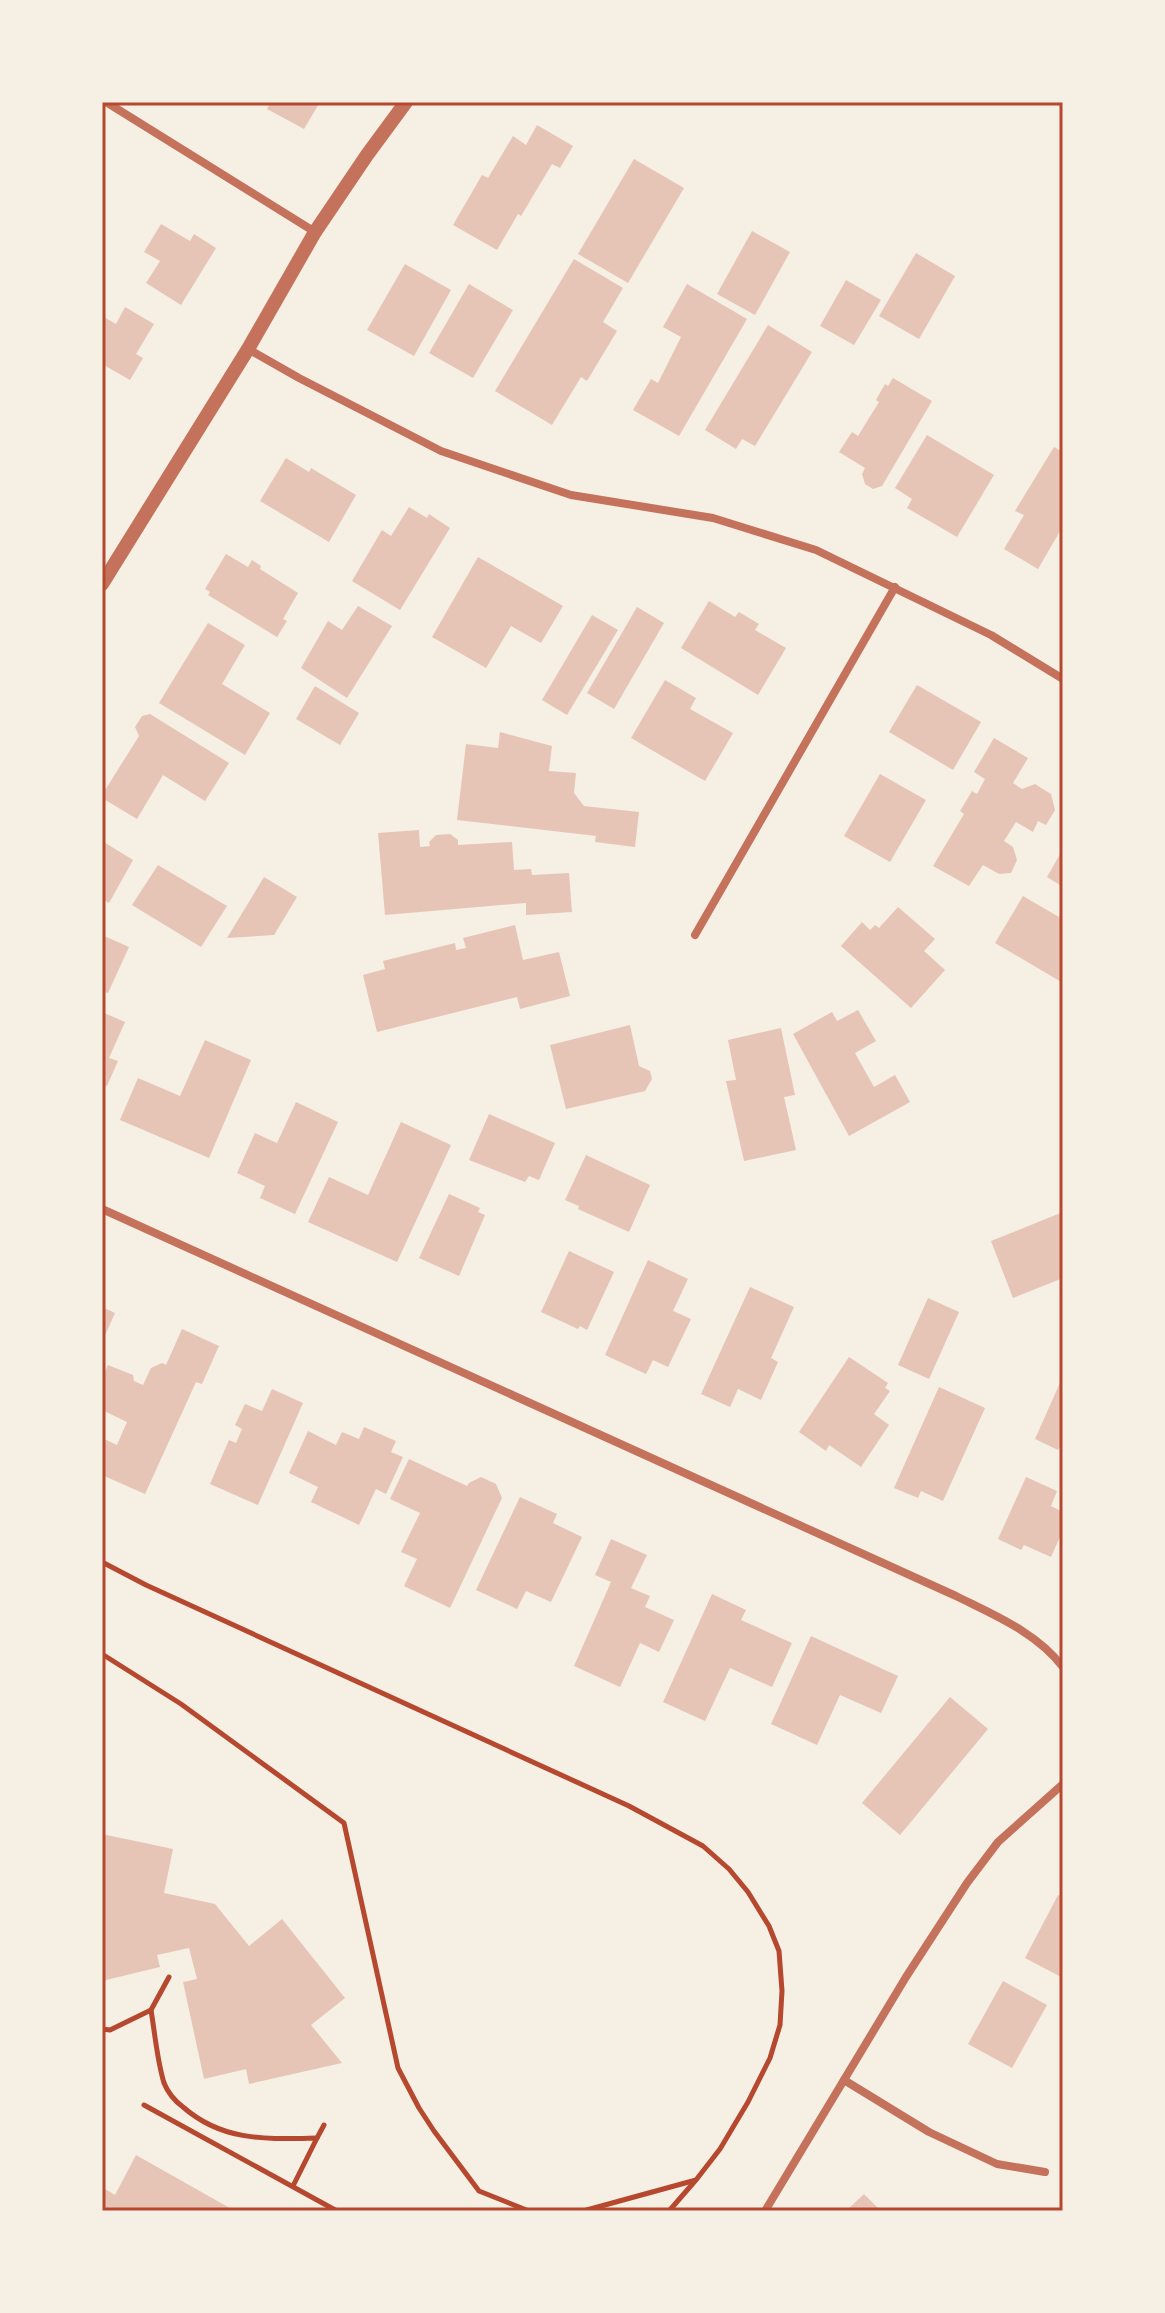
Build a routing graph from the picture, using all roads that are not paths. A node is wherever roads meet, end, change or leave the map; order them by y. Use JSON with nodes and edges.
{"nodes":[{"id":1,"x":106,"y":102,"type":"edge"},
{"id":2,"x":406,"y":102,"type":"edge"},
{"id":3,"x":315,"y":232,"type":"junction"},
{"id":4,"x":248,"y":349,"type":"junction"},
{"id":5,"x":102,"y":584,"type":"edge"},
{"id":6,"x":895,"y":587,"type":"junction"},
{"id":7,"x":1063,"y":679,"type":"edge"},
{"id":8,"x":695,"y":935,"type":"dead end"},
{"id":9,"x":102,"y":1209,"type":"edge"},
{"id":10,"x":1063,"y":1667,"type":"edge"},
{"id":11,"x":1063,"y":1784,"type":"edge"},
{"id":12,"x":844,"y":2080,"type":"junction"},
{"id":13,"x":1045,"y":2172,"type":"dead end"},
{"id":14,"x":765,"y":2211,"type":"edge"}],
"edges":[{"from":1,"to":3,"type":"street"},
{"from":2,"to":3,"type":"street"},
{"from":3,"to":4,"type":"street"},
{"from":4,"to":5,"type":"street"},
{"from":4,"to":6,"type":"street"},
{"from":6,"to":7,"type":"street"},
{"from":6,"to":8,"type":"street"},
{"from":9,"to":10,"type":"street"},
{"from":11,"to":12,"type":"street"},
{"from":12,"to":13,"type":"street"},
{"from":12,"to":14,"type":"street"}]}
